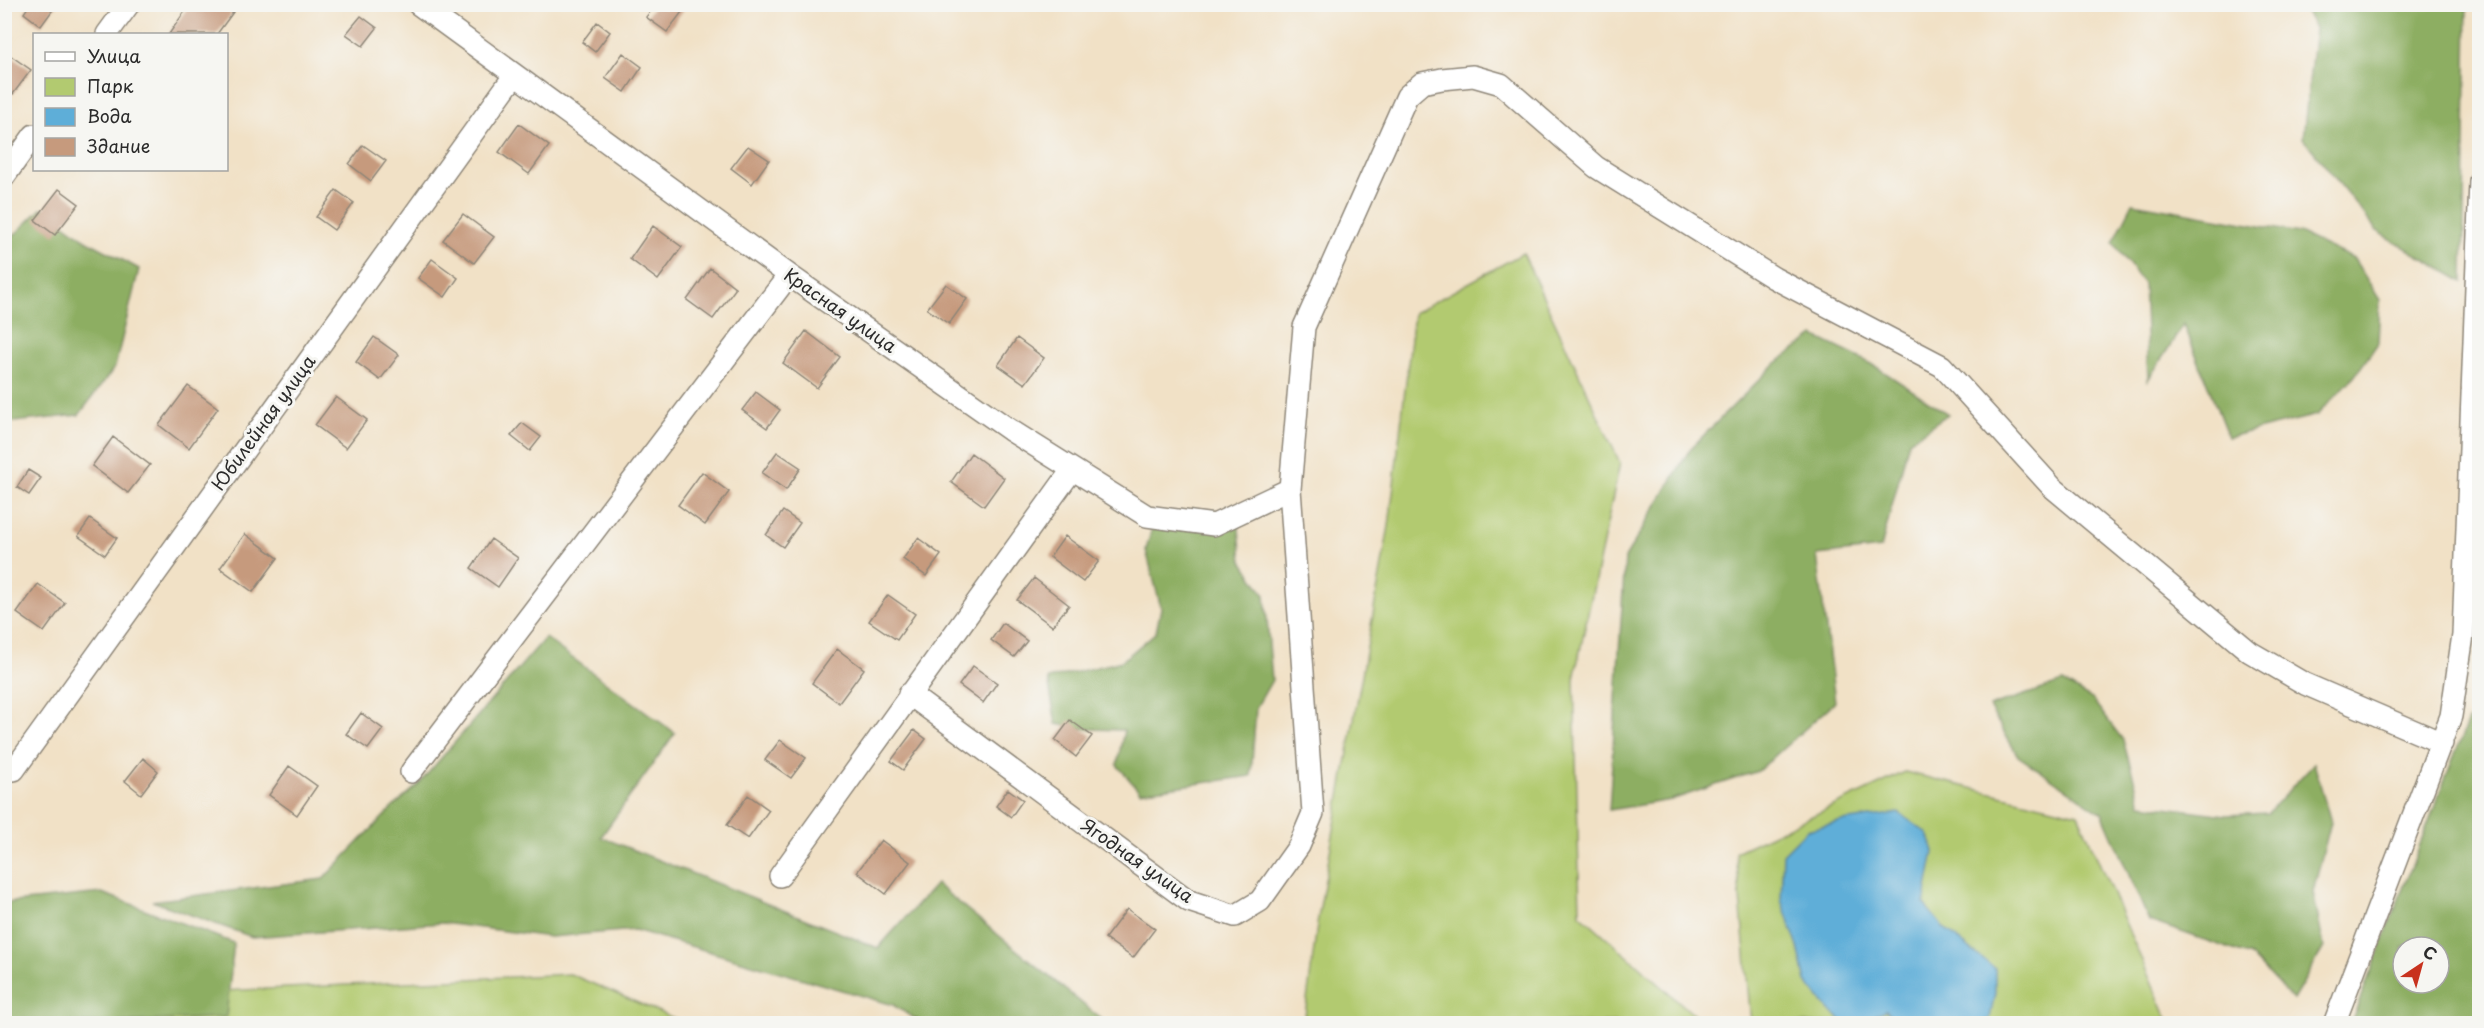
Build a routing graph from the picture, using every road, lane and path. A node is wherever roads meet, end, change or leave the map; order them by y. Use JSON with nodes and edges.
{"nodes":[{"id":1,"x":129,"y":4,"type":"edge"},
{"id":2,"x":418,"y":4,"type":"edge"},
{"id":3,"x":108,"y":33,"type":"edge"},
{"id":4,"x":514,"y":76,"type":"junction"},
{"id":5,"x":33,"y":136,"type":"edge"},
{"id":6,"x":4,"y":177,"type":"edge"},
{"id":7,"x":2480,"y":182,"type":"edge"},
{"id":8,"x":789,"y":275,"type":"junction"},
{"id":9,"x":1072,"y":470,"type":"junction"},
{"id":10,"x":1290,"y":489,"type":"junction"},
{"id":11,"x":909,"y":694,"type":"junction"},
{"id":12,"x":2442,"y":743,"type":"junction"},
{"id":13,"x":14,"y":770,"type":"dead end"},
{"id":14,"x":411,"y":772,"type":"dead end"},
{"id":15,"x":780,"y":876,"type":"dead end"},
{"id":16,"x":2334,"y":1023,"type":"edge"}],
"edges":[{"from":1,"to":3,"type":"street"},
{"from":2,"to":4,"type":"street","name":"Красная улица"},
{"from":4,"to":8,"type":"street","name":"Красная улица"},
{"from":4,"to":13,"type":"street","name":"Юбилейная улица"},
{"from":5,"to":6,"type":"street"},
{"from":7,"to":12,"type":"street"},
{"from":8,"to":9,"type":"street","name":"Красная улица"},
{"from":8,"to":14,"type":"street"},
{"from":9,"to":10,"type":"street","name":"Красная улица"},
{"from":9,"to":11,"type":"street"},
{"from":10,"to":11,"type":"street","name":"Ягодная улица"},
{"from":10,"to":12,"type":"street","name":"Ягодная улица"},
{"from":11,"to":15,"type":"street"},
{"from":12,"to":16,"type":"street"}]}
